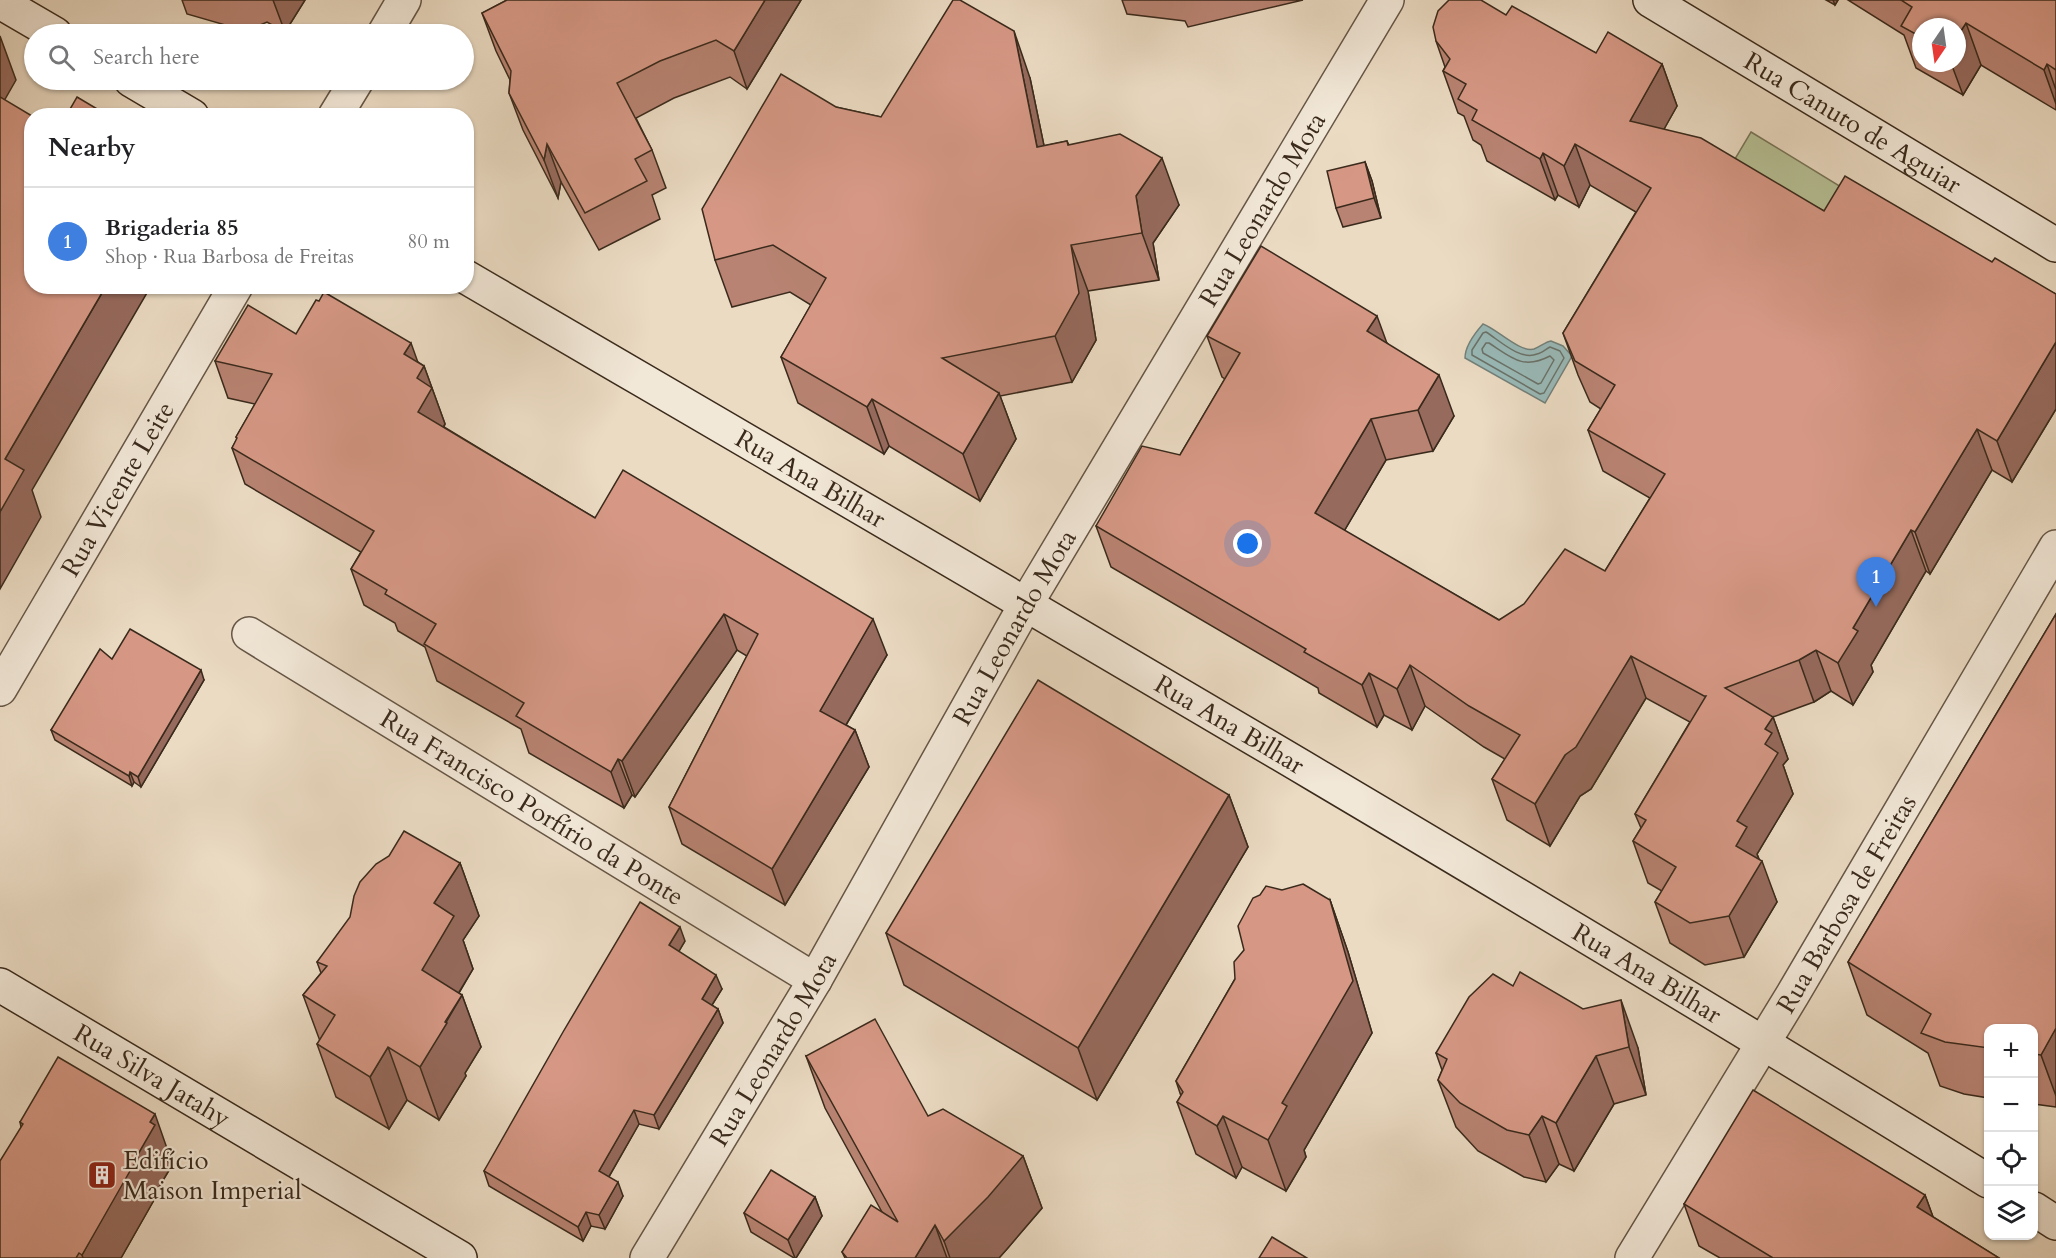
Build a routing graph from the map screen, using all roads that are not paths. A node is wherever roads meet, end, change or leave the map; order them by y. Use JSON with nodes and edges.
{"nodes":[{"id":1,"x":404,"y":0,"type":"edge"},
{"id":2,"x":1387,"y":0,"type":"edge"},
{"id":3,"x":1650,"y":0,"type":"edge"},
{"id":4,"x":0,"y":2,"type":"edge"},
{"id":5,"x":38,"y":24,"type":"edge"},
{"id":6,"x":390,"y":24,"type":"edge"},
{"id":7,"x":148,"y":90,"type":"edge"},
{"id":8,"x":351,"y":90,"type":"edge"},
{"id":9,"x":178,"y":108,"type":"edge"},
{"id":10,"x":340,"y":108,"type":"edge"},
{"id":11,"x":2056,"y":245,"type":"edge"},
{"id":12,"x":474,"y":282,"type":"edge"},
{"id":13,"x":231,"y":294,"type":"edge"},
{"id":14,"x":2056,"y":547,"type":"edge"},
{"id":15,"x":1026,"y":604,"type":"junction"},
{"id":16,"x":249,"y":634,"type":"dead end"},
{"id":17,"x":0,"y":689,"type":"edge"},
{"id":18,"x":815,"y":980,"type":"junction"},
{"id":19,"x":0,"y":985,"type":"edge"},
{"id":20,"x":1764,"y":1042,"type":"junction"},
{"id":21,"x":1984,"y":1178,"type":"edge"},
{"id":22,"x":2038,"y":1212,"type":"edge"},
{"id":23,"x":2056,"y":1223,"type":"edge"},
{"id":24,"x":460,"y":1258,"type":"edge"},
{"id":25,"x":647,"y":1258,"type":"edge"},
{"id":26,"x":1632,"y":1258,"type":"edge"}],
"edges":[{"from":1,"to":6,"type":"street"},
{"from":2,"to":15,"type":"street","name":"Rua Leonardo Mota"},
{"from":3,"to":11,"type":"street","name":"Rua Canuto de Aguiar"},
{"from":4,"to":5,"type":"street"},
{"from":7,"to":9,"type":"street"},
{"from":8,"to":10,"type":"street"},
{"from":12,"to":15,"type":"street","name":"Rua Ana Bilhar"},
{"from":13,"to":17,"type":"street","name":"Rua Vicente Leite"},
{"from":14,"to":20,"type":"street","name":"Rua Barbosa de Freitas"},
{"from":15,"to":18,"type":"street","name":"Rua Leonardo Mota"},
{"from":15,"to":20,"type":"street","name":"Rua Ana Bilhar"},
{"from":16,"to":18,"type":"street","name":"Rua Francisco Porfírio da Ponte"},
{"from":18,"to":25,"type":"street","name":"Rua Leonardo Mota"},
{"from":19,"to":24,"type":"street","name":"Rua Silva Jatahy"},
{"from":20,"to":21,"type":"street","name":"Rua Ana Bilhar"},
{"from":20,"to":26,"type":"street","name":"Rua Barbosa de Freitas"},
{"from":22,"to":23,"type":"street"}]}
